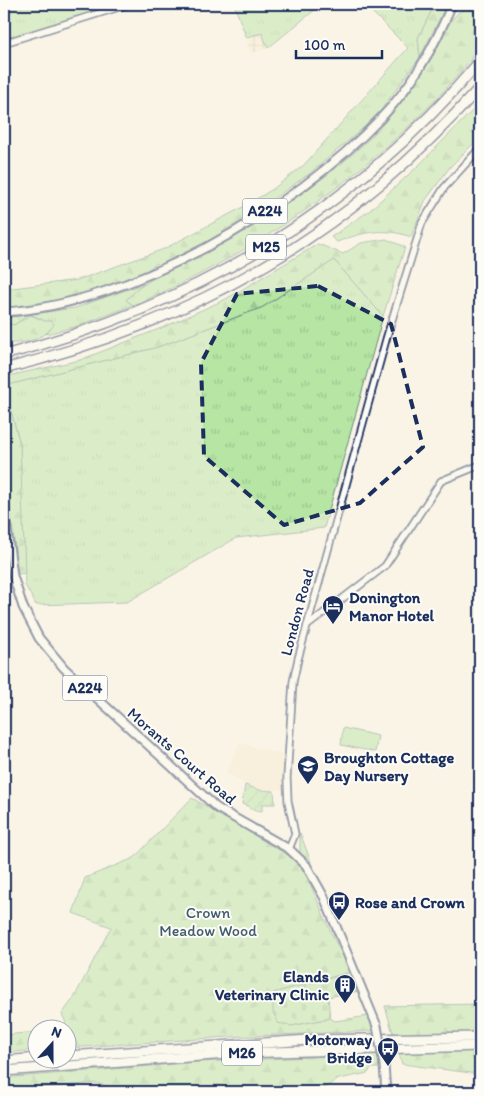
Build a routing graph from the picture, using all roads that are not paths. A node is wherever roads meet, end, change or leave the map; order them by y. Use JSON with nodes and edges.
{"nodes":[{"id":1,"x":129,"y":4,"type":"edge"},
{"id":2,"x":452,"y":4,"type":"edge"},
{"id":3,"x":4,"y":43,"type":"edge"},
{"id":4,"x":480,"y":61,"type":"edge"},
{"id":5,"x":480,"y":87,"type":"edge"},
{"id":6,"x":480,"y":148,"type":"edge"},
{"id":7,"x":4,"y":312,"type":"edge"},
{"id":8,"x":4,"y":355,"type":"edge"},
{"id":9,"x":4,"y":369,"type":"edge"},
{"id":10,"x":480,"y":465,"type":"edge"},
{"id":11,"x":4,"y":507,"type":"edge"},
{"id":12,"x":307,"y":626,"type":"junction"},
{"id":13,"x":290,"y":849,"type":"junction"},
{"id":14,"x":480,"y":1037,"type":"edge"},
{"id":15,"x":480,"y":1046,"type":"edge"},
{"id":16,"x":78,"y":1055,"type":"edge"},
{"id":17,"x":28,"y":1059,"type":"edge"},
{"id":18,"x":4,"y":1061,"type":"edge"},
{"id":19,"x":4,"y":1071,"type":"edge"},
{"id":20,"x":386,"y":1092,"type":"edge"}],
"edges":[{"from":1,"to":3,"type":"street"},
{"from":2,"to":7,"type":"main road","number":"A224"},
{"from":4,"to":8,"type":"highway","number":"M25"},
{"from":5,"to":9,"type":"highway","number":"M25"},
{"from":6,"to":12,"type":"street","name":"London Road"},
{"from":10,"to":12,"type":"street"},
{"from":11,"to":13,"type":"main road","name":"Morants Court Road","number":"A224"},
{"from":12,"to":13,"type":"street","name":"London Road"},
{"from":13,"to":20,"type":"main road","number":"A224","bridge":true},
{"from":14,"to":16,"type":"highway","number":"M26"},
{"from":15,"to":19,"type":"highway","number":"M26"},
{"from":17,"to":18,"type":"highway"}]}
